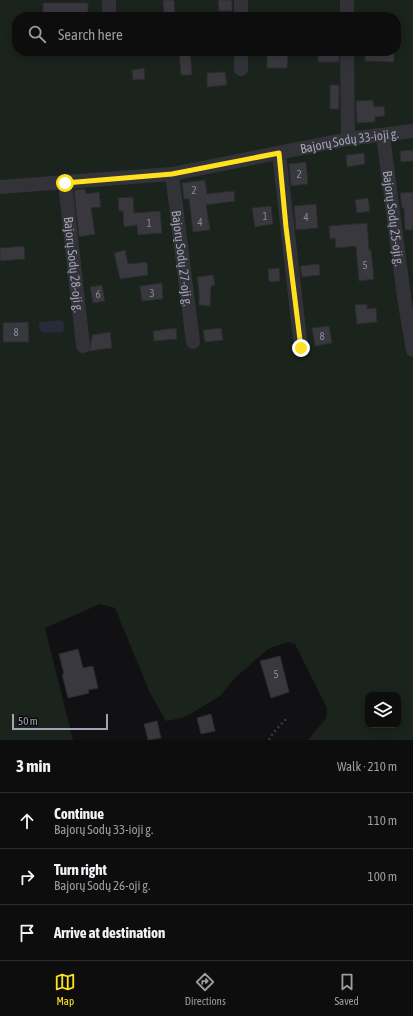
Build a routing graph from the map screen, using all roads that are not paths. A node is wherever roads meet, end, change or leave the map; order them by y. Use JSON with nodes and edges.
{"nodes":[{"id":1,"x":109,"y":0,"type":"edge"},
{"id":2,"x":241,"y":0,"type":"edge"},
{"id":3,"x":347,"y":0,"type":"edge"},
{"id":4,"x":109,"y":12,"type":"edge"},
{"id":5,"x":241,"y":12,"type":"edge"},
{"id":6,"x":347,"y":12,"type":"edge"},
{"id":7,"x":241,"y":56,"type":"edge"},
{"id":8,"x":347,"y":56,"type":"edge"},
{"id":9,"x":241,"y":69,"type":"dead end"},
{"id":10,"x":413,"y":131,"type":"edge"},
{"id":11,"x":383,"y":135,"type":"junction"},
{"id":12,"x":348,"y":139,"type":"junction"},
{"id":13,"x":279,"y":153,"type":"junction"},
{"id":14,"x":172,"y":174,"type":"junction"},
{"id":15,"x":65,"y":183,"type":"junction"},
{"id":16,"x":0,"y":188,"type":"edge"},
{"id":17,"x":193,"y":342,"type":"dead end"},
{"id":18,"x":82,"y":346,"type":"dead end"},
{"id":19,"x":301,"y":348,"type":"dead end"},
{"id":20,"x":413,"y":350,"type":"edge"}],
"edges":[{"from":1,"to":4,"type":"street"},
{"from":2,"to":5,"type":"street"},
{"from":3,"to":6,"type":"street"},
{"from":7,"to":9,"type":"street"},
{"from":8,"to":12,"type":"street"},
{"from":10,"to":11,"type":"street","name":"Bajorų Sodų 33-ioji g."},
{"from":11,"to":12,"type":"street","name":"Bajorų Sodų 33-ioji g."},
{"from":11,"to":20,"type":"street","name":"Bajorų Sodų 25-oji g."},
{"from":12,"to":13,"type":"street","name":"Bajorų Sodų 33-ioji g."},
{"from":13,"to":14,"type":"street","name":"Bajorų Sodų 33-ioji g."},
{"from":13,"to":19,"type":"street"},
{"from":14,"to":15,"type":"street","name":"Bajorų Sodų 33-ioji g."},
{"from":14,"to":17,"type":"street","name":"Bajorų Sodų 27-oji g."},
{"from":15,"to":16,"type":"street","name":"Bajorų Sodų 33-ioji g."},
{"from":15,"to":18,"type":"street","name":"Bajorų Sodų 28-oji g."}]}
